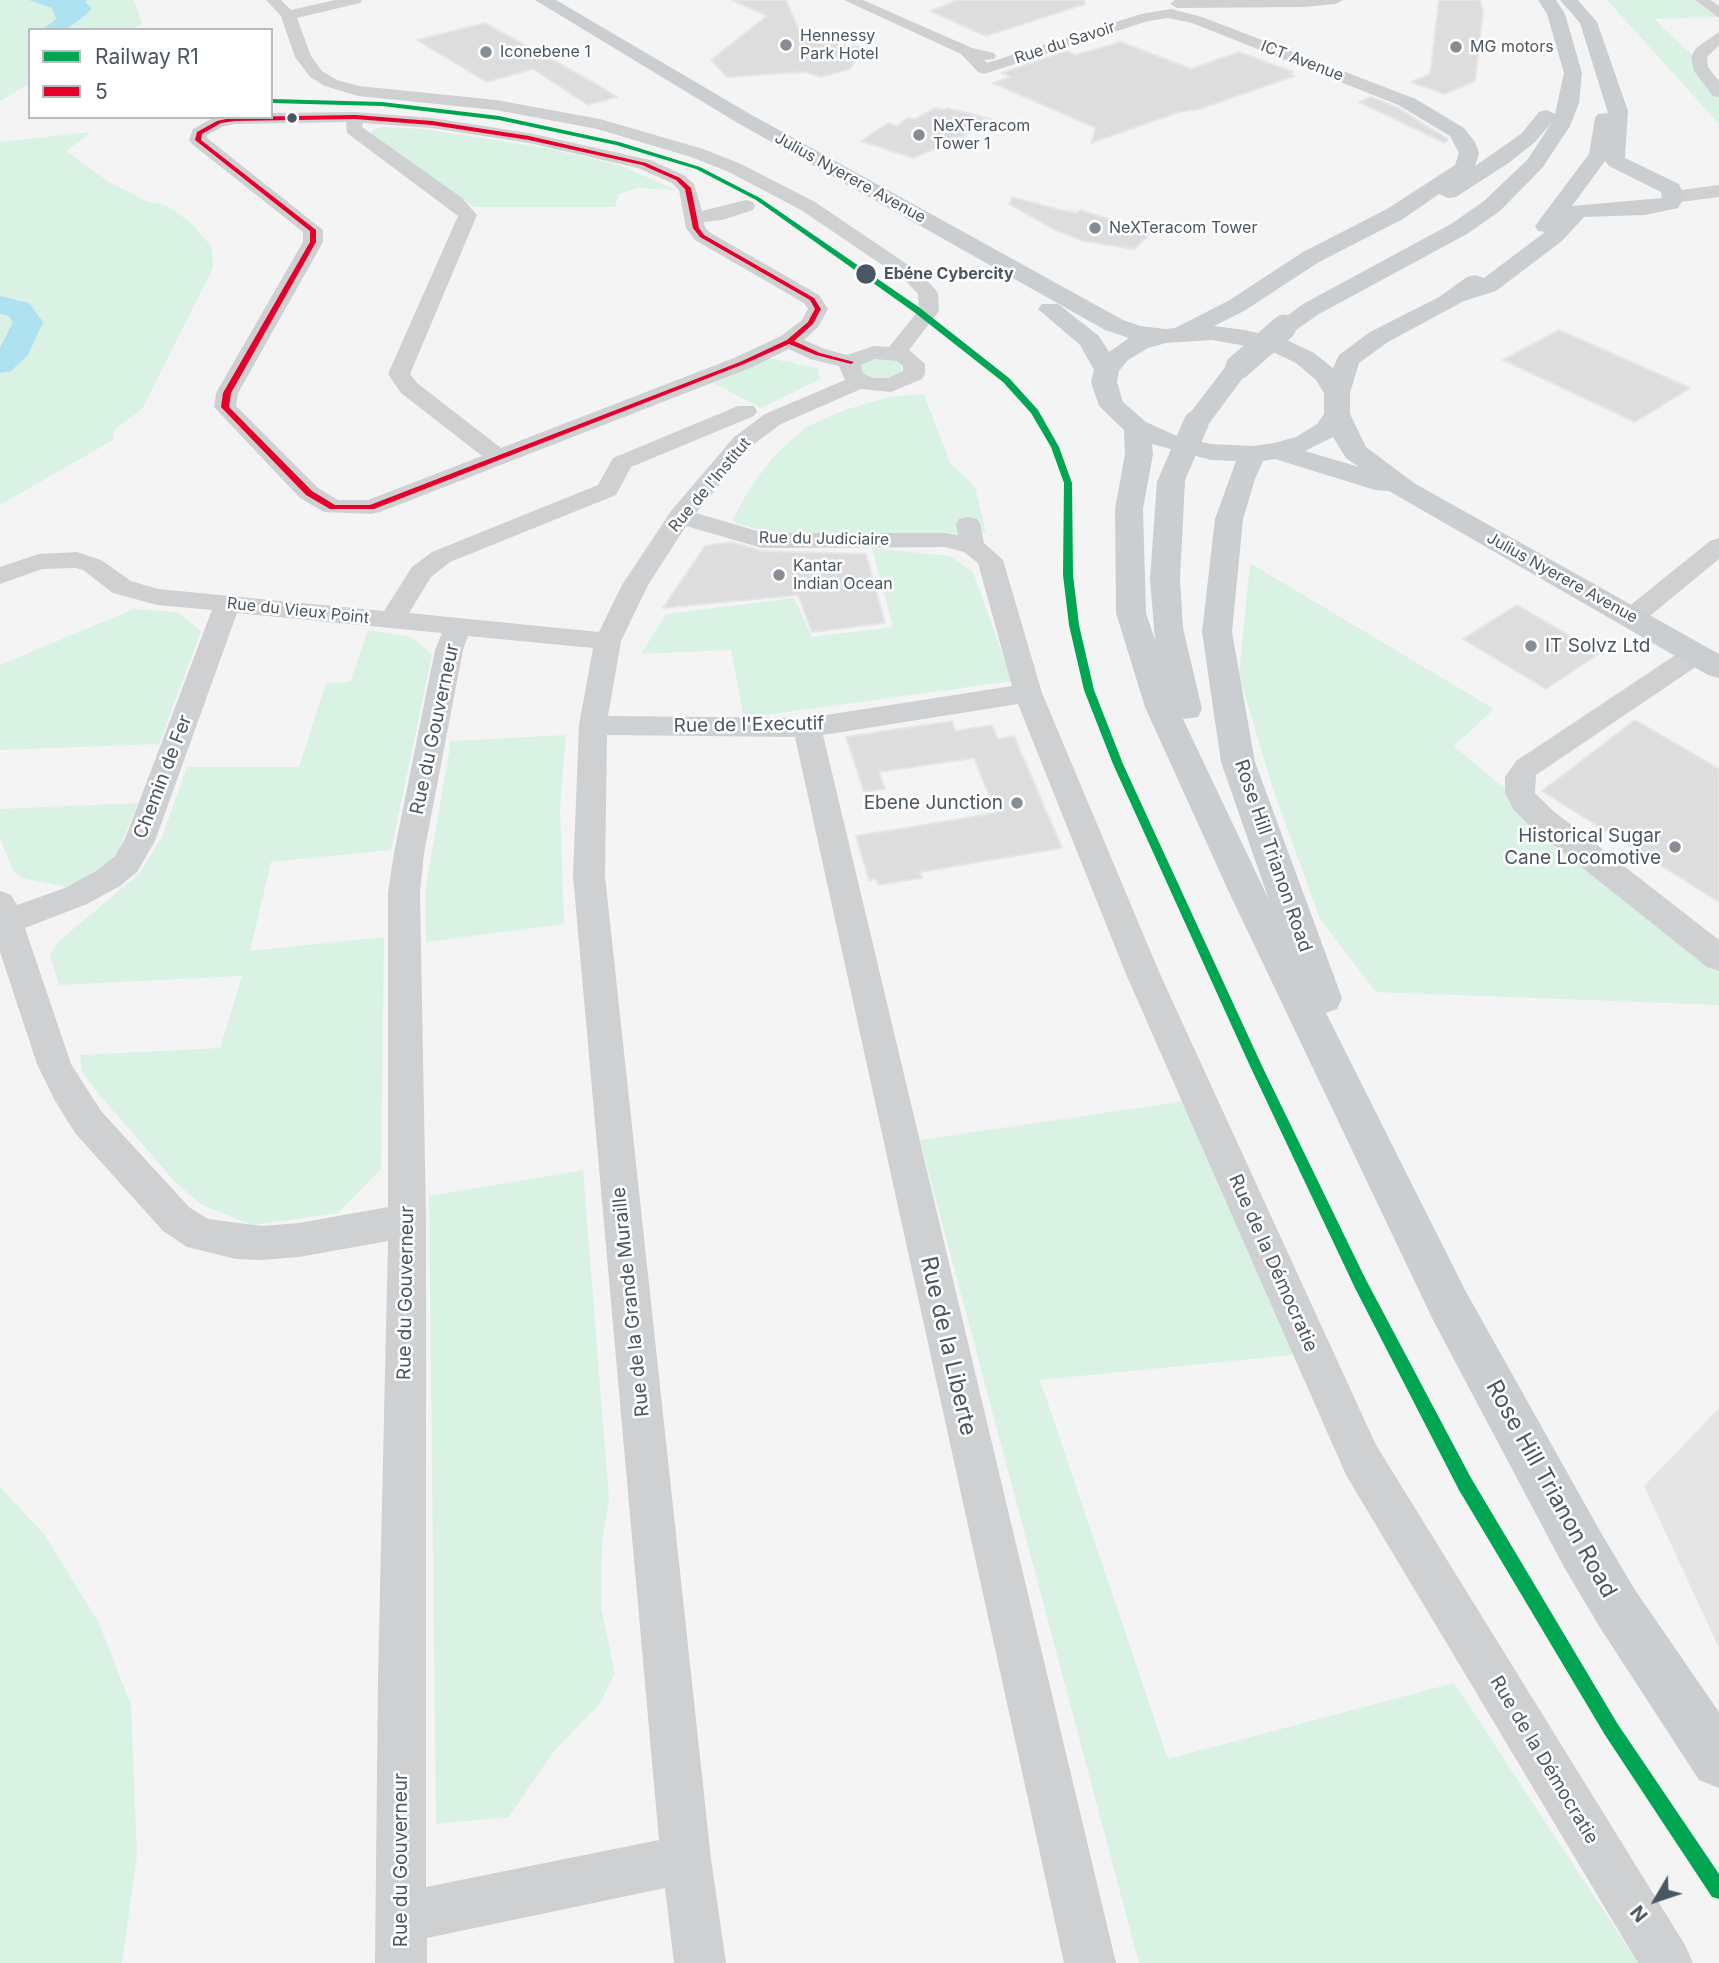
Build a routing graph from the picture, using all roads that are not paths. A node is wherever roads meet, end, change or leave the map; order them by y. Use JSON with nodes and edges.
{"nodes":[{"id":1,"x":273,"y":0,"type":"edge"},
{"id":2,"x":355,"y":0,"type":"edge"},
{"id":3,"x":522,"y":0,"type":"edge"},
{"id":4,"x":544,"y":0,"type":"edge"},
{"id":5,"x":851,"y":0,"type":"edge"},
{"id":6,"x":1336,"y":0,"type":"edge"},
{"id":7,"x":1547,"y":0,"type":"edge"},
{"id":8,"x":1569,"y":0,"type":"edge"},
{"id":9,"x":1702,"y":0,"type":"edge"},
{"id":10,"x":1173,"y":13,"type":"junction"},
{"id":11,"x":1719,"y":13,"type":"edge"},
{"id":12,"x":288,"y":15,"type":"junction"},
{"id":13,"x":1561,"y":37,"type":"junction"},
{"id":14,"x":1719,"y":37,"type":"edge"},
{"id":15,"x":967,"y":51,"type":"junction"},
{"id":16,"x":1024,"y":56,"type":"junction"},
{"id":17,"x":1551,"y":91,"type":"junction"},
{"id":18,"x":1610,"y":92,"type":"junction"},
{"id":19,"x":1719,"y":92,"type":"edge"},
{"id":20,"x":1406,"y":102,"type":"junction"},
{"id":21,"x":355,"y":117,"type":"junction"},
{"id":22,"x":273,"y":118,"type":"edge"},
{"id":23,"x":234,"y":119,"type":"edge"},
{"id":24,"x":1479,"y":126,"type":"dead end"},
{"id":25,"x":1506,"y":130,"type":"dead end"},
{"id":26,"x":1719,"y":191,"type":"edge"},
{"id":27,"x":1673,"y":197,"type":"junction"},
{"id":28,"x":746,"y":206,"type":"dead end"},
{"id":29,"x":1395,"y":214,"type":"junction"},
{"id":30,"x":695,"y":216,"type":"junction"},
{"id":31,"x":1455,"y":296,"type":"junction"},
{"id":32,"x":1172,"y":335,"type":"junction"},
{"id":33,"x":789,"y":341,"type":"junction"},
{"id":34,"x":895,"y":353,"type":"junction"},
{"id":35,"x":1107,"y":370,"type":"junction"},
{"id":36,"x":856,"y":371,"type":"junction"},
{"id":37,"x":1337,"y":403,"type":"junction"},
{"id":38,"x":746,"y":411,"type":"dead end"},
{"id":39,"x":1137,"y":428,"type":"junction"},
{"id":40,"x":1264,"y":453,"type":"junction"},
{"id":41,"x":499,"y":458,"type":"junction"},
{"id":42,"x":1404,"y":489,"type":"junction"},
{"id":43,"x":680,"y":516,"type":"junction"},
{"id":44,"x":970,"y":535,"type":"joint"},
{"id":45,"x":1719,"y":546,"type":"edge"},
{"id":46,"x":0,"y":576,"type":"edge"},
{"id":47,"x":228,"y":603,"type":"junction"},
{"id":48,"x":1631,"y":618,"type":"junction"},
{"id":49,"x":391,"y":621,"type":"junction"},
{"id":50,"x":457,"y":628,"type":"junction"},
{"id":51,"x":608,"y":641,"type":"junction"},
{"id":52,"x":1707,"y":661,"type":"edge"},
{"id":53,"x":1028,"y":693,"type":"junction"},
{"id":54,"x":593,"y":725,"type":"junction"},
{"id":55,"x":807,"y":728,"type":"junction"},
{"id":56,"x":1246,"y":890,"type":"junction"},
{"id":57,"x":3,"y":912,"type":"edge"},
{"id":58,"x":1719,"y":958,"type":"edge"},
{"id":59,"x":1401,"y":1207,"type":"junction"},
{"id":60,"x":407,"y":1220,"type":"junction"},
{"id":61,"x":1719,"y":1760,"type":"edge"},
{"id":62,"x":686,"y":1859,"type":"junction"},
{"id":63,"x":401,"y":1941,"type":"edge"},
{"id":64,"x":700,"y":1963,"type":"edge"},
{"id":65,"x":1090,"y":1963,"type":"edge"},
{"id":66,"x":1667,"y":1963,"type":"edge"}],
"edges":[{"from":1,"to":12,"type":"street"},
{"from":2,"to":12,"type":"street"},
{"from":3,"to":35,"type":"main road","name":"Julius Nyerere Avenue"},
{"from":4,"to":32,"type":"main road","name":"Julius Nyerere Avenue"},
{"from":5,"to":15,"type":"street"},
{"from":6,"to":10,"type":"street","name":"Rue du Savoir"},
{"from":7,"to":13,"type":"main road"},
{"from":8,"to":18,"type":"main road"},
{"from":9,"to":11,"type":"street"},
{"from":10,"to":16,"type":"street","name":"Rue du Savoir"},
{"from":10,"to":20,"type":"street","name":"ICT Avenue"},
{"from":12,"to":34,"type":"street"},
{"from":13,"to":17,"type":"main road"},
{"from":13,"to":56,"type":"main road","bridge":true},
{"from":14,"to":19,"type":"street"},
{"from":15,"to":16,"type":"street"},
{"from":15,"to":16,"type":"street","name":"Rue du Savoir"},
{"from":17,"to":25,"type":"main road"},
{"from":17,"to":29,"type":"main road"},
{"from":18,"to":27,"type":"main road"},
{"from":18,"to":31,"type":"main road"},
{"from":20,"to":24,"type":"main road"},
{"from":20,"to":29,"type":"main road"},
{"from":21,"to":22,"type":"street"},
{"from":21,"to":30,"type":"street"},
{"from":21,"to":41,"type":"street"},
{"from":23,"to":41,"type":"street"},
{"from":26,"to":27,"type":"street"},
{"from":27,"to":31,"type":"main road"},
{"from":28,"to":30,"type":"street"},
{"from":29,"to":32,"type":"main road"},
{"from":30,"to":33,"type":"street"},
{"from":31,"to":37,"type":"main road"},
{"from":32,"to":35,"type":"main road","name":"Julius Nyerere Avenue"},
{"from":32,"to":37,"type":"main road","name":"Julius Nyerere Avenue"},
{"from":33,"to":36,"type":"street"},
{"from":33,"to":41,"type":"street"},
{"from":34,"to":36,"type":"street","name":"Rue de l'Institut"},
{"from":34,"to":36,"type":"street"},
{"from":35,"to":39,"type":"main road","name":"Julius Nyerere Avenue"},
{"from":36,"to":43,"type":"street","name":"Rue de l'Institut"},
{"from":37,"to":40,"type":"main road","name":"Julius Nyerere Avenue"},
{"from":37,"to":42,"type":"main road","name":"Julius Nyerere Avenue"},
{"from":38,"to":49,"type":"street"},
{"from":39,"to":40,"type":"main road","name":"Julius Nyerere Avenue"},
{"from":39,"to":56,"type":"main road"},
{"from":40,"to":42,"type":"main road","name":"Julius Nyerere Avenue"},
{"from":40,"to":59,"type":"main road","name":"Rose Hill Trianon Road"},
{"from":42,"to":48,"type":"main road","name":"Julius Nyerere Avenue"},
{"from":43,"to":44,"type":"street","name":"Rue du Judiciaire"},
{"from":43,"to":51,"type":"street","name":"Rue de l'Institut"},
{"from":44,"to":53,"type":"street","name":"Rue de la Démocratie"},
{"from":45,"to":48,"type":"street"},
{"from":46,"to":47,"type":"street","name":"Rue du Vieux Point"},
{"from":47,"to":49,"type":"street","name":"Rue du Vieux Point"},
{"from":47,"to":57,"type":"street","name":"Chemin de Fer"},
{"from":48,"to":52,"type":"main road","name":"Julius Nyerere Avenue"},
{"from":49,"to":50,"type":"street","name":"Rue du Vieux Point"},
{"from":50,"to":51,"type":"street","name":"Rue du Vieux Point"},
{"from":50,"to":60,"type":"street","name":"Rue du Gouverneur"},
{"from":51,"to":54,"type":"street","name":"Rue de la Grande Muraille"},
{"from":52,"to":58,"type":"street"},
{"from":53,"to":55,"type":"street","name":"Rue de l'Executif"},
{"from":53,"to":66,"type":"street","name":"Rue de la Démocratie"},
{"from":54,"to":55,"type":"street","name":"Rue de l'Executif"},
{"from":54,"to":62,"type":"street","name":"Rue de la Grande Muraille"},
{"from":55,"to":65,"type":"street","name":"Rue de la Liberte"},
{"from":56,"to":59,"type":"main road","name":"Rose Hill Trianon Road"},
{"from":57,"to":60,"type":"street"},
{"from":59,"to":61,"type":"main road","name":"Rose Hill Trianon Road"},
{"from":60,"to":63,"type":"street","name":"Rue du Gouverneur"},
{"from":62,"to":63,"type":"street"},
{"from":62,"to":64,"type":"street","name":"Rue de la Grande Muraille"}]}
